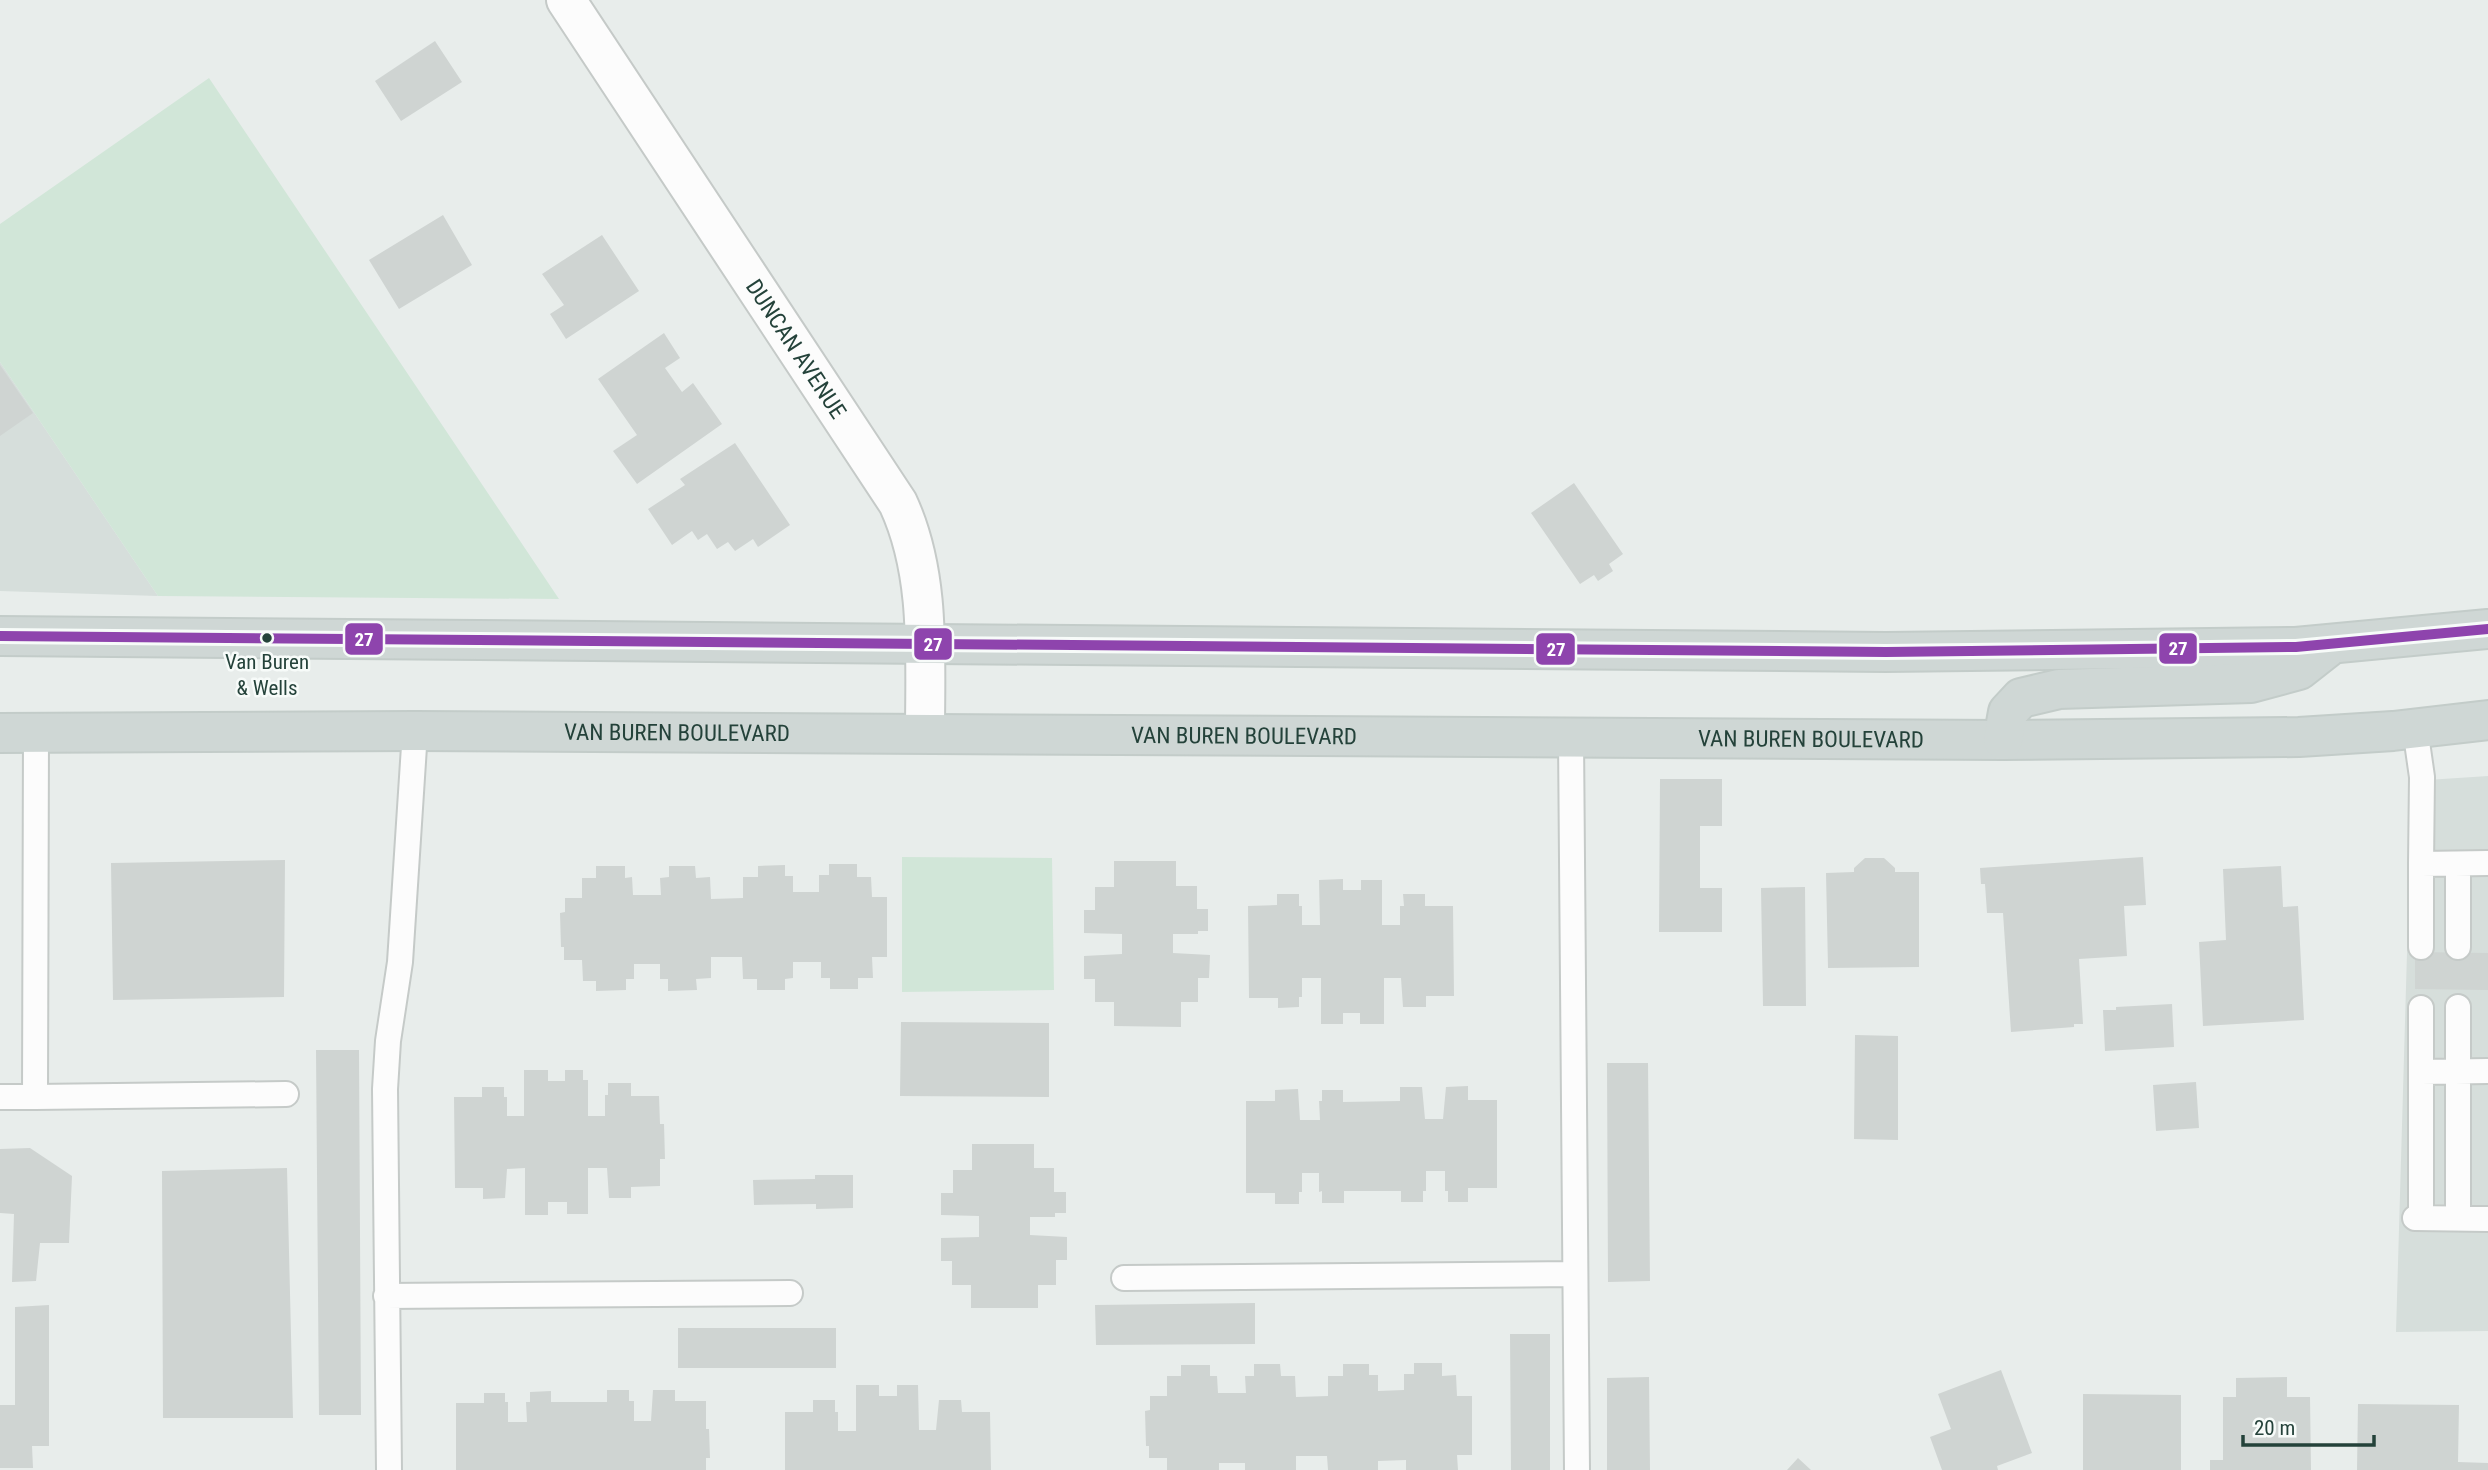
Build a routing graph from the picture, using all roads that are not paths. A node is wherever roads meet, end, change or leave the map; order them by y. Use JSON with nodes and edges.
{"nodes":[{"id":1,"x":566,"y":0,"type":"edge"},
{"id":2,"x":2488,"y":629,"type":"edge"},
{"id":3,"x":0,"y":636,"type":"edge"},
{"id":4,"x":925,"y":644,"type":"junction"},
{"id":5,"x":2331,"y":644,"type":"junction"},
{"id":6,"x":2488,"y":720,"type":"edge"},
{"id":7,"x":2414,"y":728,"type":"junction"},
{"id":8,"x":415,"y":731,"type":"junction"},
{"id":9,"x":18,"y":733,"type":"edge"},
{"id":10,"x":925,"y":733,"type":"junction"},
{"id":11,"x":1571,"y":738,"type":"junction"},
{"id":12,"x":2003,"y":740,"type":"junction"},
{"id":13,"x":2488,"y":863,"type":"edge"},
{"id":14,"x":2421,"y":864,"type":"junction"},
{"id":15,"x":2458,"y":864,"type":"junction"},
{"id":16,"x":2421,"y":947,"type":"dead end"},
{"id":17,"x":2458,"y":947,"type":"dead end"},
{"id":18,"x":2458,"y":1007,"type":"dead end"},
{"id":19,"x":2421,"y":1008,"type":"dead end"},
{"id":20,"x":2488,"y":1071,"type":"edge"},
{"id":21,"x":2421,"y":1072,"type":"junction"},
{"id":22,"x":2458,"y":1072,"type":"junction"},
{"id":23,"x":286,"y":1094,"type":"dead end"},
{"id":24,"x":0,"y":1097,"type":"edge"},
{"id":25,"x":35,"y":1097,"type":"junction"},
{"id":26,"x":2458,"y":1218,"type":"junction"},
{"id":27,"x":2488,"y":1219,"type":"edge"},
{"id":28,"x":1575,"y":1274,"type":"junction"},
{"id":29,"x":1124,"y":1278,"type":"dead end"},
{"id":30,"x":790,"y":1293,"type":"dead end"},
{"id":31,"x":386,"y":1296,"type":"junction"},
{"id":32,"x":389,"y":1470,"type":"edge"},
{"id":33,"x":1577,"y":1470,"type":"edge"}],
"edges":[{"from":1,"to":4,"type":"street","name":"DUNCAN AVENUE"},
{"from":2,"to":5,"type":"main road"},
{"from":3,"to":4,"type":"main road"},
{"from":4,"to":5,"type":"main road"},
{"from":4,"to":10,"type":"street","name":"DUNCAN AVENUE"},
{"from":5,"to":12,"type":"main road"},
{"from":6,"to":7,"type":"main road","name":"VAN BUREN BOULEVARD"},
{"from":7,"to":12,"type":"main road","name":"VAN BUREN BOULEVARD"},
{"from":7,"to":14,"type":"lane"},
{"from":8,"to":9,"type":"main road","name":"VAN BUREN BOULEVARD"},
{"from":8,"to":10,"type":"main road","name":"VAN BUREN BOULEVARD"},
{"from":8,"to":31,"type":"lane"},
{"from":9,"to":25,"type":"lane"},
{"from":10,"to":11,"type":"main road","name":"VAN BUREN BOULEVARD"},
{"from":11,"to":12,"type":"main road","name":"VAN BUREN BOULEVARD"},
{"from":11,"to":28,"type":"lane"},
{"from":13,"to":15,"type":"lane"},
{"from":14,"to":15,"type":"lane"},
{"from":14,"to":16,"type":"lane"},
{"from":15,"to":17,"type":"lane"},
{"from":18,"to":22,"type":"lane"},
{"from":19,"to":21,"type":"lane"},
{"from":20,"to":22,"type":"lane"},
{"from":21,"to":22,"type":"lane"},
{"from":21,"to":26,"type":"lane"},
{"from":22,"to":26,"type":"lane"},
{"from":23,"to":25,"type":"lane"},
{"from":24,"to":25,"type":"lane"},
{"from":26,"to":27,"type":"lane"},
{"from":28,"to":29,"type":"lane"},
{"from":28,"to":33,"type":"lane"},
{"from":30,"to":31,"type":"lane"},
{"from":31,"to":32,"type":"lane"}]}
